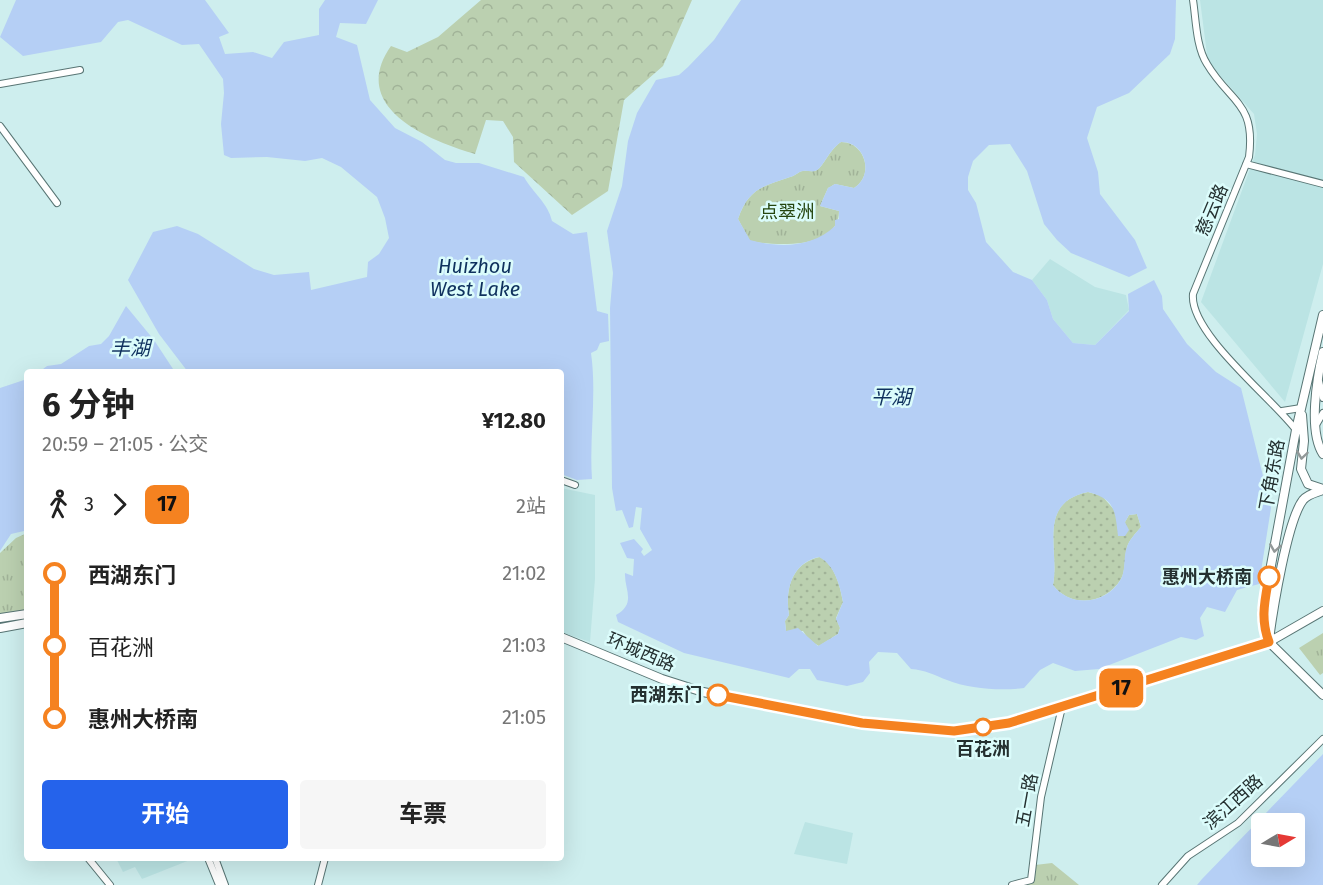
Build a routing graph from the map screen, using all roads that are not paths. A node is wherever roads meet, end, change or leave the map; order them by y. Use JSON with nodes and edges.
{"nodes":[{"id":1,"x":1193,"y":0,"type":"edge"},
{"id":2,"x":80,"y":70,"type":"dead end"},
{"id":3,"x":0,"y":84,"type":"edge"},
{"id":4,"x":0,"y":126,"type":"edge"},
{"id":5,"x":1246,"y":165,"type":"junction"},
{"id":6,"x":1323,"y":184,"type":"edge"},
{"id":7,"x":57,"y":203,"type":"dead end"},
{"id":8,"x":1323,"y":315,"type":"edge"},
{"id":9,"x":1323,"y":352,"type":"edge"},
{"id":10,"x":1318,"y":373,"type":"junction"},
{"id":11,"x":1323,"y":398,"type":"edge"},
{"id":12,"x":1301,"y":408,"type":"junction"},
{"id":13,"x":1282,"y":411,"type":"junction"},
{"id":14,"x":1323,"y":413,"type":"edge"},
{"id":15,"x":1315,"y":425,"type":"junction"},
{"id":16,"x":1296,"y":430,"type":"junction"},
{"id":17,"x":1323,"y":454,"type":"edge"},
{"id":18,"x":564,"y":481,"type":"edge"},
{"id":19,"x":575,"y":485,"type":"dead end"},
{"id":20,"x":1323,"y":490,"type":"edge"},
{"id":21,"x":1323,"y":611,"type":"edge"},
{"id":22,"x":24,"y":614,"type":"edge"},
{"id":23,"x":0,"y":618,"type":"edge"},
{"id":24,"x":24,"y":623,"type":"edge"},
{"id":25,"x":0,"y":628,"type":"edge"},
{"id":26,"x":564,"y":638,"type":"edge"},
{"id":27,"x":1269,"y":642,"type":"junction"},
{"id":28,"x":1323,"y":695,"type":"edge"},
{"id":29,"x":1062,"y":707,"type":"junction"},
{"id":30,"x":1323,"y":739,"type":"edge"},
{"id":31,"x":90,"y":861,"type":"edge"},
{"id":32,"x":209,"y":861,"type":"edge"},
{"id":33,"x":216,"y":861,"type":"edge"},
{"id":34,"x":324,"y":861,"type":"edge"},
{"id":35,"x":110,"y":885,"type":"edge"},
{"id":36,"x":219,"y":885,"type":"edge"},
{"id":37,"x":225,"y":885,"type":"edge"},
{"id":38,"x":318,"y":885,"type":"edge"},
{"id":39,"x":1012,"y":885,"type":"edge"},
{"id":40,"x":1162,"y":885,"type":"edge"}],
"edges":[{"from":1,"to":5,"type":"street","name":"慈云路"},
{"from":2,"to":3,"type":"street"},
{"from":4,"to":7,"type":"street"},
{"from":5,"to":6,"type":"street"},
{"from":5,"to":13,"type":"street","name":"慈云路"},
{"from":8,"to":12,"type":"main road","name":"下角东路"},
{"from":9,"to":10,"type":"main road"},
{"from":10,"to":11,"type":"street"},
{"from":10,"to":15,"type":"main road"},
{"from":12,"to":13,"type":"street"},
{"from":12,"to":16,"type":"main road","name":"下角东路"},
{"from":12,"to":20,"type":"main road","one_way":true},
{"from":13,"to":16,"type":"street","name":"慈云路"},
{"from":14,"to":15,"type":"street"},
{"from":15,"to":17,"type":"main road"},
{"from":16,"to":27,"type":"main road","name":"下角东路","one_way":true},
{"from":18,"to":19,"type":"street"},
{"from":20,"to":27,"type":"main road"},
{"from":21,"to":27,"type":"main road","name":"环城西路"},
{"from":22,"to":23,"type":"main road"},
{"from":24,"to":25,"type":"main road"},
{"from":26,"to":29,"type":"main road","name":"环城西路"},
{"from":27,"to":28,"type":"main road"},
{"from":27,"to":29,"type":"main road","name":"环城西路"},
{"from":29,"to":39,"type":"street","name":"五一路"},
{"from":30,"to":40,"type":"street","name":"滨江西路"},
{"from":31,"to":35,"type":"street"},
{"from":32,"to":36,"type":"street"},
{"from":33,"to":37,"type":"street"},
{"from":34,"to":38,"type":"street"}]}
